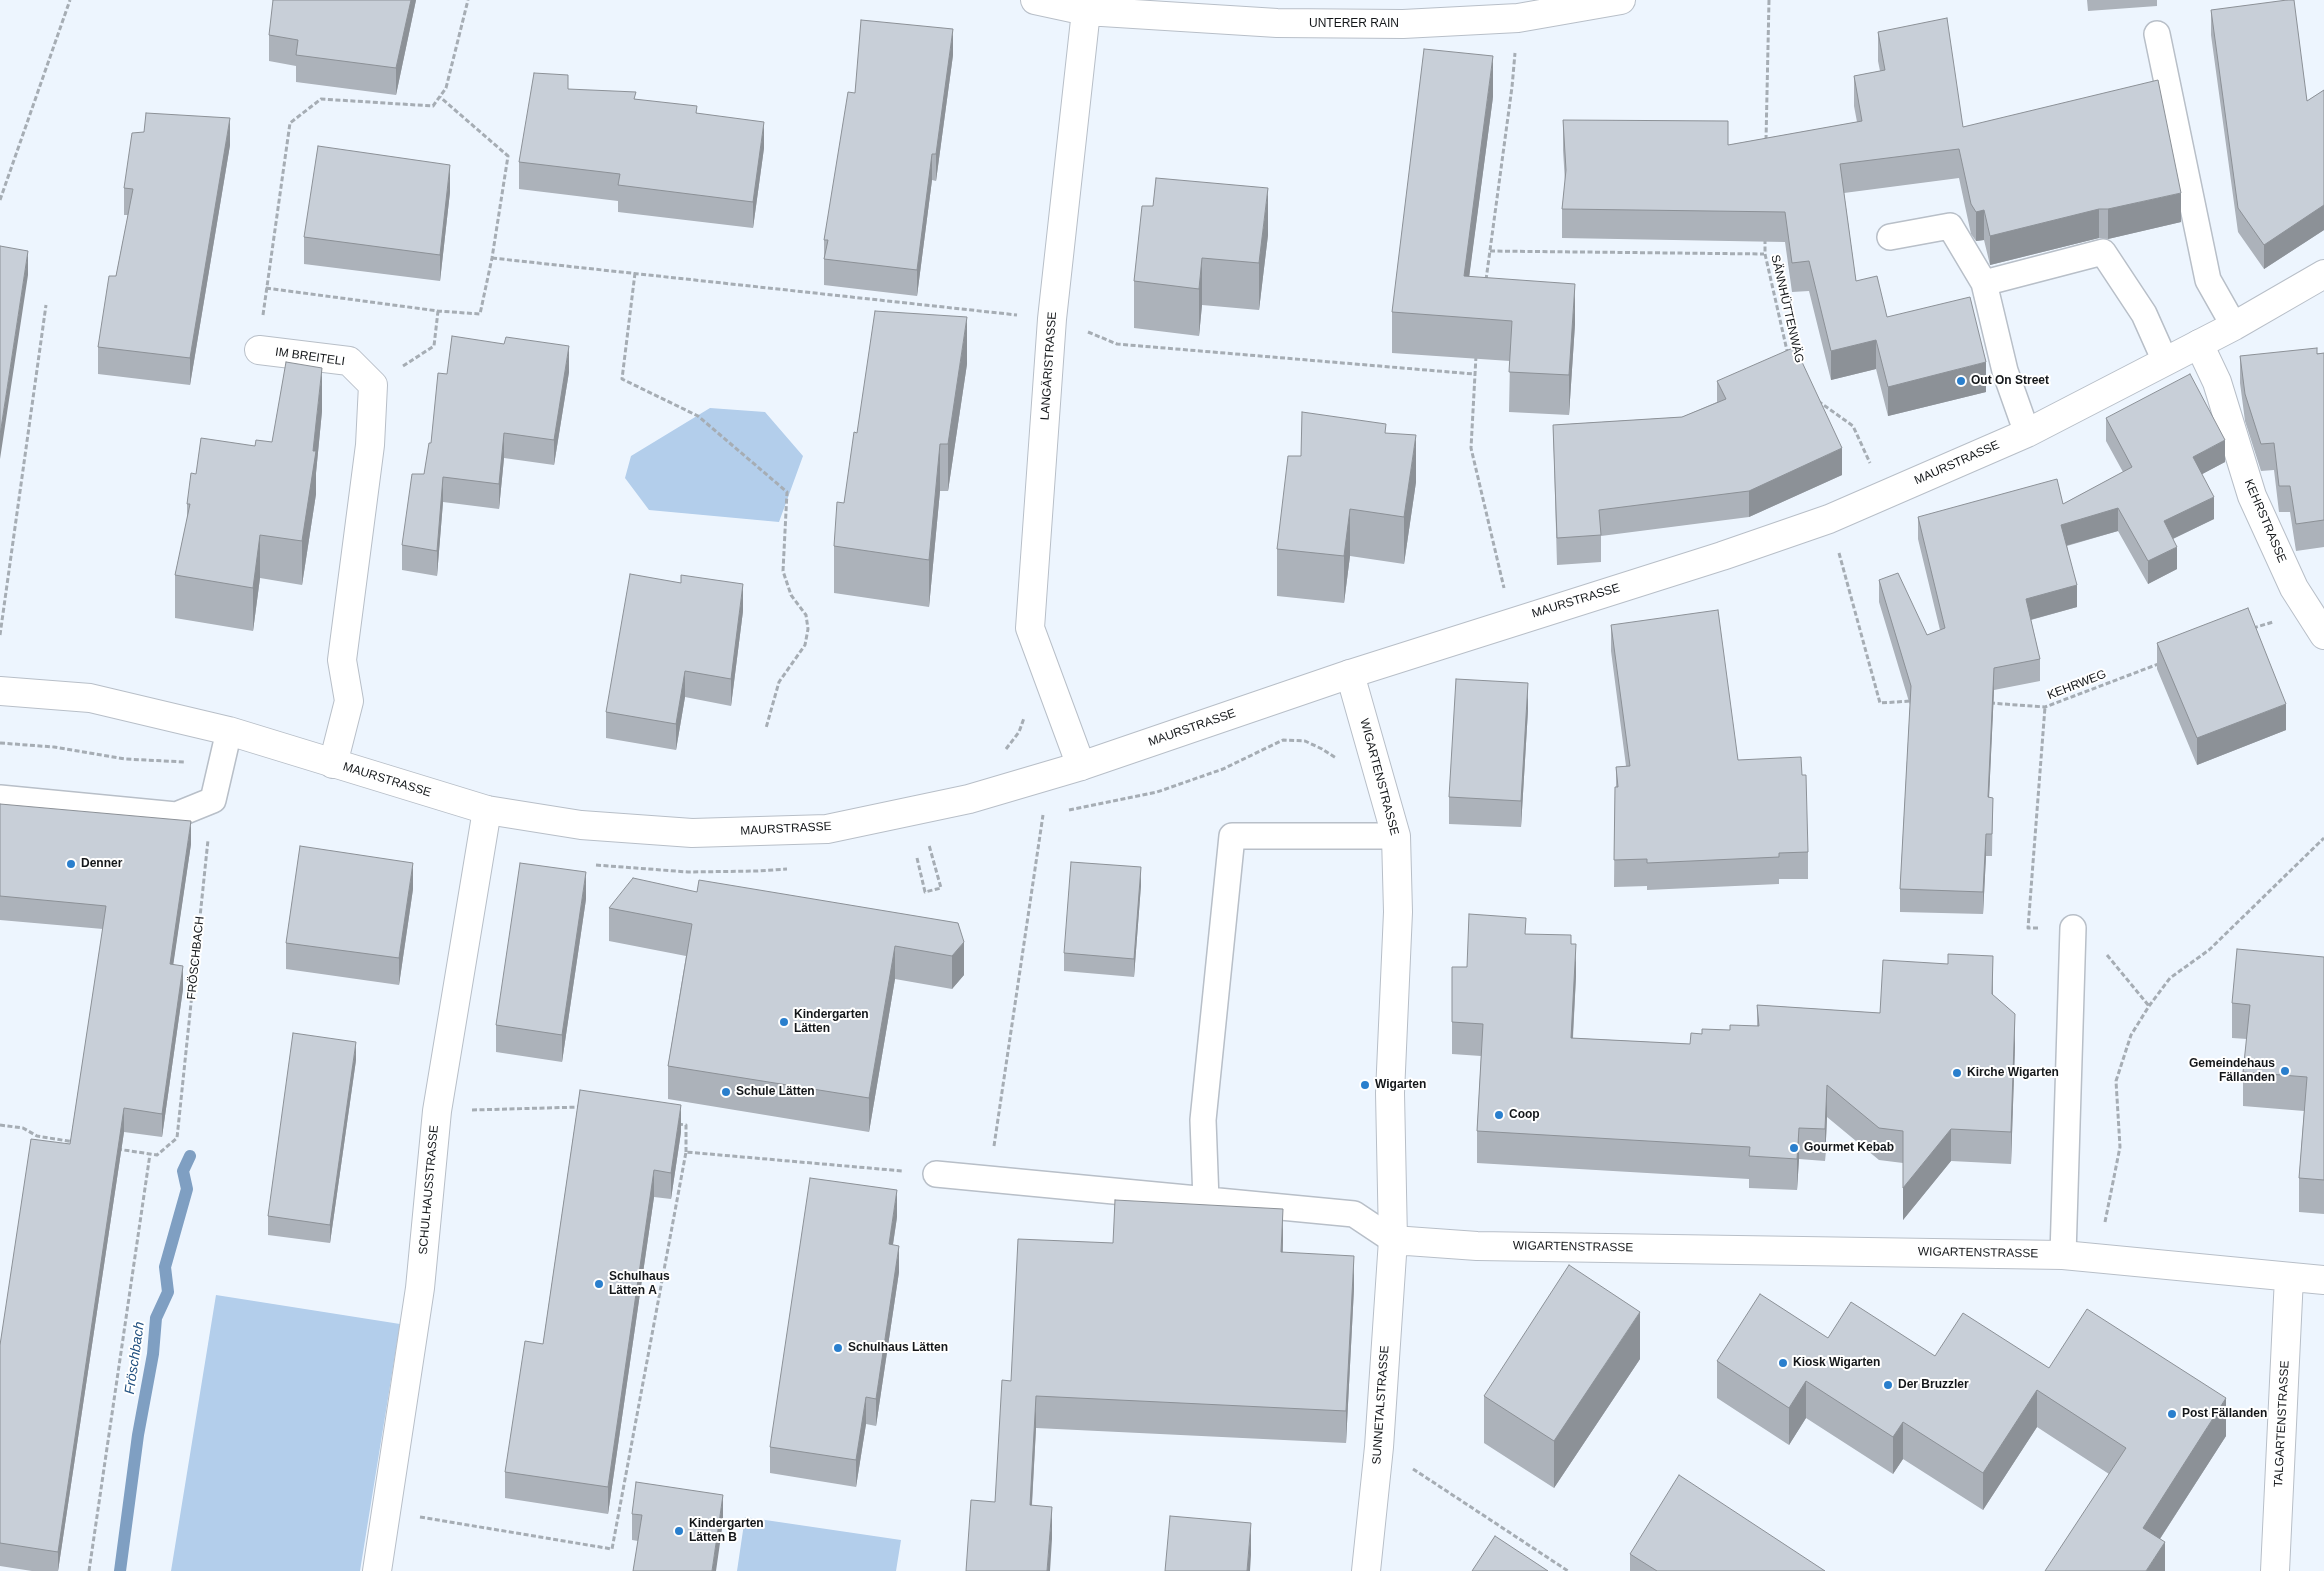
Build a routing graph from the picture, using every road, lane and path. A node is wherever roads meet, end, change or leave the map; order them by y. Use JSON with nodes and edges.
{"nodes":[{"id":1,"x":70,"y":0,"type":"edge"},
{"id":2,"x":468,"y":0,"type":"edge"},
{"id":3,"x":1035,"y":0,"type":"edge"},
{"id":4,"x":1621,"y":0,"type":"edge"},
{"id":5,"x":1769,"y":0,"type":"edge"},
{"id":6,"x":1086,"y":11,"type":"junction"},
{"id":7,"x":2157,"y":34,"type":"dead end"},
{"id":8,"x":1512,"y":87,"type":"dead end"},
{"id":9,"x":440,"y":97,"type":"junction"},
{"id":10,"x":1766,"y":141,"type":"edge"},
{"id":11,"x":0,"y":200,"type":"edge"},
{"id":12,"x":1765,"y":235,"type":"edge"},
{"id":13,"x":1890,"y":237,"type":"dead end"},
{"id":14,"x":1490,"y":251,"type":"junction"},
{"id":15,"x":1765,"y":254,"type":"junction"},
{"id":16,"x":492,"y":258,"type":"junction"},
{"id":17,"x":635,"y":273,"type":"junction"},
{"id":18,"x":2324,"y":274,"type":"edge"},
{"id":19,"x":1984,"y":283,"type":"junction"},
{"id":20,"x":266,"y":288,"type":"junction"},
{"id":21,"x":1485,"y":289,"type":"edge"},
{"id":22,"x":46,"y":304,"type":"dead end"},
{"id":23,"x":438,"y":311,"type":"junction"},
{"id":24,"x":1052,"y":319,"type":"junction"},
{"id":25,"x":2234,"y":326,"type":"junction"},
{"id":26,"x":2199,"y":344,"type":"junction"},
{"id":27,"x":259,"y":350,"type":"joint"},
{"id":28,"x":1476,"y":355,"type":"edge"},
{"id":29,"x":1788,"y":356,"type":"edge"},
{"id":30,"x":2165,"y":361,"type":"junction"},
{"id":31,"x":1474,"y":374,"type":"junction"},
{"id":32,"x":373,"y":385,"type":"junction"},
{"id":33,"x":1817,"y":400,"type":"edge"},
{"id":34,"x":2027,"y":432,"type":"junction"},
{"id":35,"x":1884,"y":496,"type":"junction"},
{"id":36,"x":1829,"y":519,"type":"junction"},
{"id":37,"x":2309,"y":612,"type":"junction"},
{"id":38,"x":1512,"y":622,"type":"junction"},
{"id":39,"x":2251,"y":629,"type":"edge"},
{"id":40,"x":0,"y":635,"type":"edge"},
{"id":41,"x":2324,"y":635,"type":"edge"},
{"id":42,"x":2170,"y":659,"type":"edge"},
{"id":43,"x":1350,"y":674,"type":"junction"},
{"id":44,"x":0,"y":691,"type":"edge"},
{"id":45,"x":1917,"y":701,"type":"edge"},
{"id":46,"x":1980,"y":702,"type":"edge"},
{"id":47,"x":2045,"y":707,"type":"junction"},
{"id":48,"x":1025,"y":713,"type":"dead end"},
{"id":49,"x":766,"y":728,"type":"dead end"},
{"id":50,"x":229,"y":731,"type":"junction"},
{"id":51,"x":1000,"y":753,"type":"dead end"},
{"id":52,"x":333,"y":764,"type":"junction"},
{"id":53,"x":1081,"y":766,"type":"junction"},
{"id":54,"x":0,"y":798,"type":"edge"},
{"id":55,"x":212,"y":800,"type":"junction"},
{"id":56,"x":487,"y":810,"type":"junction"},
{"id":57,"x":1043,"y":815,"type":"dead end"},
{"id":58,"x":1396,"y":836,"type":"junction"},
{"id":59,"x":2324,"y":838,"type":"edge"},
{"id":60,"x":929,"y":844,"type":"dead end"},
{"id":61,"x":917,"y":858,"type":"dead end"},
{"id":62,"x":2073,"y":928,"type":"junction"},
{"id":63,"x":2149,"y":1006,"type":"junction"},
{"id":64,"x":584,"y":1107,"type":"edge"},
{"id":65,"x":436,"y":1110,"type":"junction"},
{"id":66,"x":677,"y":1123,"type":"edge"},
{"id":67,"x":0,"y":1125,"type":"edge"},
{"id":68,"x":84,"y":1143,"type":"edge"},
{"id":69,"x":112,"y":1148,"type":"edge"},
{"id":70,"x":686,"y":1152,"type":"junction"},
{"id":71,"x":150,"y":1154,"type":"junction"},
{"id":72,"x":936,"y":1174,"type":"joint"},
{"id":73,"x":989,"y":1180,"type":"junction"},
{"id":74,"x":1206,"y":1200,"type":"junction"},
{"id":75,"x":1393,"y":1240,"type":"junction"},
{"id":76,"x":2063,"y":1255,"type":"junction"},
{"id":77,"x":2098,"y":1257,"type":"junction"},
{"id":78,"x":2289,"y":1277,"type":"junction"},
{"id":79,"x":2324,"y":1280,"type":"edge"},
{"id":80,"x":1379,"y":1447,"type":"junction"},
{"id":81,"x":386,"y":1512,"type":"junction"},
{"id":82,"x":90,"y":1571,"type":"edge"},
{"id":83,"x":377,"y":1571,"type":"edge"},
{"id":84,"x":1366,"y":1571,"type":"edge"},
{"id":85,"x":1568,"y":1571,"type":"edge"},
{"id":86,"x":2274,"y":1571,"type":"edge"}],
"edges":[{"from":1,"to":11,"type":"path"},
{"from":2,"to":9,"type":"path"},
{"from":3,"to":6,"type":"street"},
{"from":4,"to":6,"type":"street","name":"UNTERER RAIN"},
{"from":5,"to":10,"type":"path"},
{"from":6,"to":24,"type":"street","name":"LANGÄRISTRASSE"},
{"from":7,"to":25,"type":"lane"},
{"from":8,"to":14,"type":"path"},
{"from":9,"to":16,"type":"path"},
{"from":9,"to":20,"type":"path","name":"IM BREITELI"},
{"from":12,"to":15,"type":"path","name":"SÄNNHÜTTENWÄG"},
{"from":13,"to":19,"type":"lane"},
{"from":14,"to":15,"type":"path"},
{"from":14,"to":21,"type":"path"},
{"from":15,"to":29,"type":"path","name":"SÄNNHÜTTENWÄG"},
{"from":16,"to":17,"type":"path"},
{"from":16,"to":23,"type":"path"},
{"from":17,"to":24,"type":"path"},
{"from":17,"to":49,"type":"path"},
{"from":18,"to":25,"type":"street","name":"MAURSTRASSE"},
{"from":19,"to":30,"type":"lane"},
{"from":19,"to":34,"type":"lane"},
{"from":20,"to":23,"type":"path"},
{"from":20,"to":27,"type":"path","name":"IM BREITELI"},
{"from":22,"to":40,"type":"path"},
{"from":23,"to":32,"type":"path"},
{"from":24,"to":31,"type":"path"},
{"from":24,"to":53,"type":"street","name":"LANGÄRISTRASSE"},
{"from":25,"to":26,"type":"street","name":"MAURSTRASSE"},
{"from":26,"to":30,"type":"street","name":"MAURSTRASSE"},
{"from":26,"to":37,"type":"street","name":"KEHRSTRASSE"},
{"from":27,"to":32,"type":"street","name":"IM BREITELI"},
{"from":28,"to":31,"type":"path"},
{"from":30,"to":34,"type":"street","name":"MAURSTRASSE"},
{"from":31,"to":38,"type":"path"},
{"from":32,"to":52,"type":"street"},
{"from":33,"to":35,"type":"path"},
{"from":34,"to":35,"type":"street","name":"MAURSTRASSE"},
{"from":35,"to":36,"type":"street","name":"MAURSTRASSE"},
{"from":36,"to":38,"type":"street","name":"MAURSTRASSE"},
{"from":36,"to":45,"type":"path"},
{"from":37,"to":39,"type":"path"},
{"from":37,"to":41,"type":"street","name":"KEHRSTRASSE"},
{"from":38,"to":43,"type":"street","name":"MAURSTRASSE"},
{"from":42,"to":47,"type":"path","name":"KEHRWEG"},
{"from":43,"to":53,"type":"street","name":"MAURSTRASSE"},
{"from":43,"to":58,"type":"street","name":"WIGARTENSTRASSE"},
{"from":44,"to":50,"type":"street","name":"MAURSTRASSE"},
{"from":46,"to":47,"type":"path","name":"KEHRWEG"},
{"from":47,"to":62,"type":"path"},
{"from":48,"to":51,"type":"path"},
{"from":50,"to":52,"type":"street","name":"MAURSTRASSE"},
{"from":50,"to":55,"type":"lane"},
{"from":52,"to":56,"type":"street","name":"MAURSTRASSE"},
{"from":53,"to":56,"type":"street","name":"MAURSTRASSE"},
{"from":54,"to":55,"type":"lane"},
{"from":55,"to":71,"type":"path","name":"FRÖSCHBACH"},
{"from":56,"to":65,"type":"street","name":"SCHULHAUSSTRASSE"},
{"from":57,"to":73,"type":"path"},
{"from":58,"to":74,"type":"lane"},
{"from":58,"to":75,"type":"street","name":"WIGARTENSTRASSE"},
{"from":59,"to":63,"type":"path"},
{"from":60,"to":61,"type":"path"},
{"from":62,"to":63,"type":"path"},
{"from":62,"to":76,"type":"lane"},
{"from":63,"to":77,"type":"path"},
{"from":64,"to":65,"type":"path"},
{"from":65,"to":81,"type":"street","name":"SCHULHAUSSTRASSE"},
{"from":66,"to":70,"type":"path"},
{"from":67,"to":68,"type":"path"},
{"from":69,"to":71,"type":"path"},
{"from":70,"to":72,"type":"path"},
{"from":70,"to":81,"type":"path"},
{"from":71,"to":82,"type":"path"},
{"from":72,"to":73,"type":"lane"},
{"from":73,"to":74,"type":"lane"},
{"from":74,"to":75,"type":"lane"},
{"from":75,"to":76,"type":"street","name":"WIGARTENSTRASSE"},
{"from":75,"to":80,"type":"street","name":"SUNNETALSTRASSE"},
{"from":76,"to":77,"type":"street","name":"WIGARTENSTRASSE"},
{"from":77,"to":78,"type":"street","name":"WIGARTENSTRASSE"},
{"from":78,"to":79,"type":"street","name":"WIGARTENSTRASSE"},
{"from":78,"to":86,"type":"street","name":"TALGARTENSTRASSE"},
{"from":80,"to":84,"type":"street","name":"SUNNETALSTRASSE"},
{"from":80,"to":85,"type":"path"},
{"from":81,"to":83,"type":"street","name":"SCHULHAUSSTRASSE"}]}
